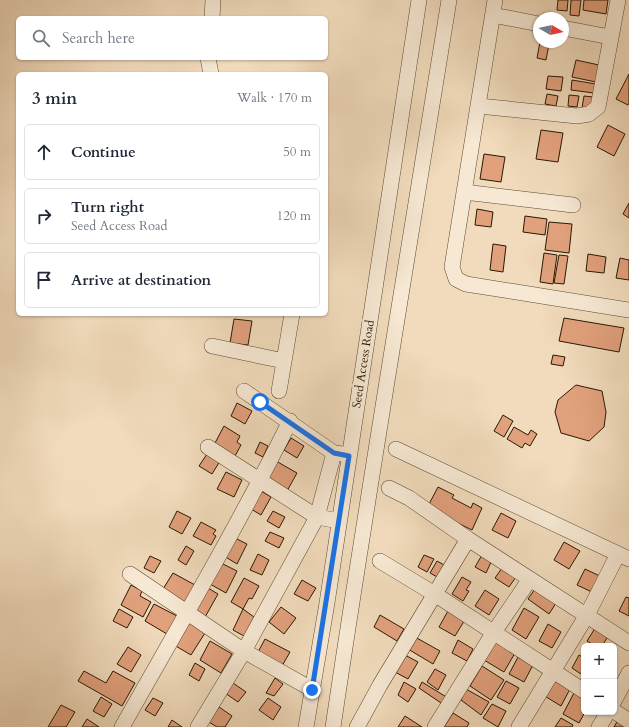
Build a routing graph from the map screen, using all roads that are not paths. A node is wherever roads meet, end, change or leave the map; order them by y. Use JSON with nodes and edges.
{"nodes":[{"id":1,"x":213,"y":0,"type":"edge"},
{"id":2,"x":419,"y":0,"type":"edge"},
{"id":3,"x":449,"y":0,"type":"edge"},
{"id":4,"x":495,"y":0,"type":"edge"},
{"id":5,"x":618,"y":0,"type":"edge"},
{"id":6,"x":493,"y":15,"type":"junction"},
{"id":7,"x":212,"y":16,"type":"edge"},
{"id":8,"x":533,"y":23,"type":"edge"},
{"id":9,"x":569,"y":29,"type":"edge"},
{"id":10,"x":610,"y":37,"type":"junction"},
{"id":11,"x":208,"y":60,"type":"edge"},
{"id":12,"x":211,"y":72,"type":"edge"},
{"id":13,"x":479,"y":106,"type":"junction"},
{"id":14,"x":464,"y":192,"type":"junction"},
{"id":15,"x":573,"y":205,"type":"dead end"},
{"id":16,"x":629,"y":310,"type":"edge"},
{"id":17,"x":292,"y":316,"type":"edge"},
{"id":18,"x":212,"y":346,"type":"dead end"},
{"id":19,"x":284,"y":361,"type":"junction"},
{"id":20,"x":244,"y":390,"type":"dead end"},
{"id":21,"x":278,"y":391,"type":"dead end"},
{"id":22,"x":290,"y":422,"type":"junction"},
{"id":23,"x":208,"y":447,"type":"dead end"},
{"id":24,"x":396,"y":449,"type":"dead end"},
{"id":25,"x":334,"y":453,"type":"junction"},
{"id":26,"x":349,"y":456,"type":"junction"},
{"id":27,"x":260,"y":482,"type":"junction"},
{"id":28,"x":389,"y":488,"type":"dead end"},
{"id":29,"x":317,"y":517,"type":"junction"},
{"id":30,"x":339,"y":521,"type":"junction"},
{"id":31,"x":468,"y":539,"type":"junction"},
{"id":32,"x":624,"y":557,"type":"edge"},
{"id":33,"x":380,"y":561,"type":"dead end"},
{"id":34,"x":130,"y":574,"type":"dead end"},
{"id":35,"x":530,"y":579,"type":"junction"},
{"id":36,"x":433,"y":593,"type":"junction"},
{"id":37,"x":186,"y":613,"type":"junction"},
{"id":38,"x":586,"y":615,"type":"junction"},
{"id":39,"x":494,"y":632,"type":"junction"},
{"id":40,"x":629,"y":643,"type":"edge"},
{"id":41,"x":244,"y":652,"type":"junction"},
{"id":42,"x":553,"y":670,"type":"junction"},
{"id":43,"x":629,"y":673,"type":"edge"},
{"id":44,"x":581,"y":689,"type":"edge"},
{"id":45,"x":312,"y":690,"type":"junction"},
{"id":46,"x":617,"y":695,"type":"edge"},
{"id":47,"x":617,"y":713,"type":"edge"},
{"id":48,"x":606,"y":715,"type":"edge"},
{"id":49,"x":629,"y":721,"type":"edge"},
{"id":50,"x":359,"y":724,"type":"edge"},
{"id":51,"x":122,"y":727,"type":"edge"},
{"id":52,"x":198,"y":727,"type":"edge"},
{"id":53,"x":306,"y":727,"type":"edge"},
{"id":54,"x":333,"y":727,"type":"edge"},
{"id":55,"x":435,"y":727,"type":"edge"},
{"id":56,"x":519,"y":727,"type":"edge"},
{"id":57,"x":598,"y":727,"type":"edge"}],
"edges":[{"from":1,"to":7,"type":"street"},
{"from":2,"to":26,"type":"street","name":"Seed Access Road"},
{"from":3,"to":54,"type":"street"},
{"from":4,"to":6,"type":"street"},
{"from":5,"to":10,"type":"street"},
{"from":6,"to":8,"type":"street"},
{"from":6,"to":13,"type":"street"},
{"from":9,"to":10,"type":"street"},
{"from":10,"to":13,"type":"street"},
{"from":11,"to":12,"type":"street"},
{"from":13,"to":14,"type":"street"},
{"from":14,"to":15,"type":"street"},
{"from":14,"to":16,"type":"street"},
{"from":17,"to":19,"type":"street"},
{"from":18,"to":19,"type":"street"},
{"from":19,"to":21,"type":"street"},
{"from":20,"to":22,"type":"street"},
{"from":22,"to":25,"type":"street"},
{"from":22,"to":27,"type":"street"},
{"from":23,"to":27,"type":"street"},
{"from":24,"to":32,"type":"street"},
{"from":25,"to":26,"type":"street"},
{"from":25,"to":29,"type":"street"},
{"from":26,"to":30,"type":"street","name":"Seed Access Road"},
{"from":27,"to":29,"type":"street"},
{"from":27,"to":37,"type":"street"},
{"from":28,"to":31,"type":"street"},
{"from":29,"to":30,"type":"street"},
{"from":29,"to":41,"type":"street"},
{"from":30,"to":45,"type":"street","name":"Seed Access Road"},
{"from":31,"to":35,"type":"street"},
{"from":31,"to":36,"type":"street"},
{"from":32,"to":38,"type":"street"},
{"from":33,"to":36,"type":"street"},
{"from":34,"to":37,"type":"street"},
{"from":35,"to":38,"type":"street"},
{"from":35,"to":39,"type":"street"},
{"from":36,"to":39,"type":"street"},
{"from":36,"to":50,"type":"street"},
{"from":37,"to":41,"type":"street"},
{"from":37,"to":51,"type":"street"},
{"from":38,"to":40,"type":"street"},
{"from":38,"to":42,"type":"street"},
{"from":39,"to":42,"type":"street"},
{"from":39,"to":55,"type":"street"},
{"from":41,"to":45,"type":"street"},
{"from":41,"to":52,"type":"street"},
{"from":42,"to":44,"type":"street"},
{"from":42,"to":56,"type":"street"},
{"from":43,"to":46,"type":"street"},
{"from":45,"to":53,"type":"street","name":"Seed Access Road"},
{"from":47,"to":49,"type":"street"},
{"from":48,"to":57,"type":"street"}]}
